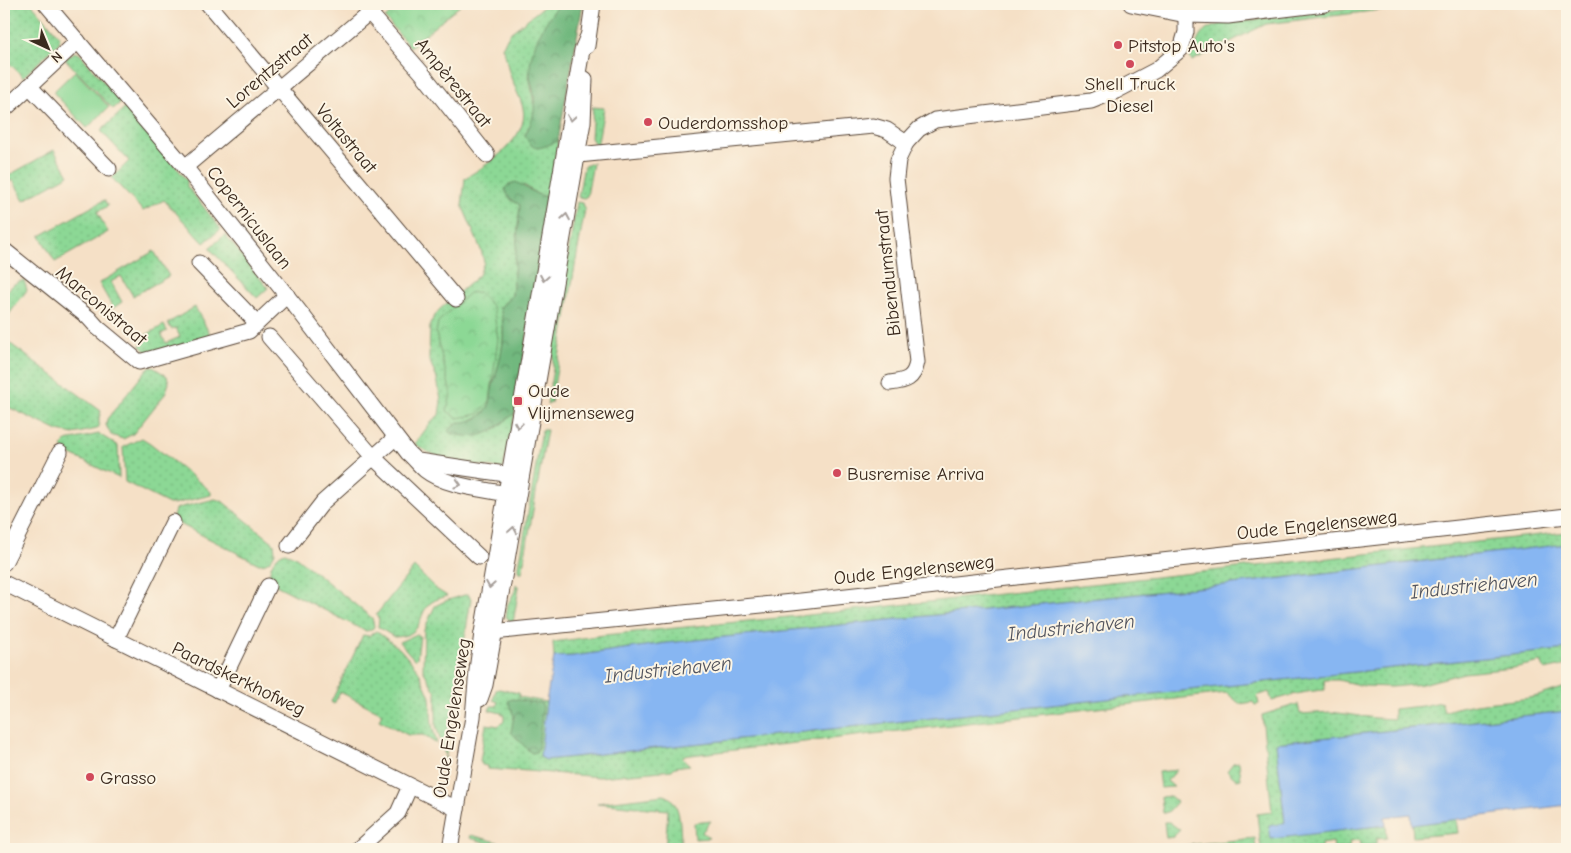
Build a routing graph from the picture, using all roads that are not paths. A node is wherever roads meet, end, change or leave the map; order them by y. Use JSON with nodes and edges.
{"nodes":[{"id":1,"x":46,"y":4,"type":"edge"},
{"id":2,"x":208,"y":4,"type":"edge"},
{"id":3,"x":593,"y":4,"type":"edge"},
{"id":4,"x":1131,"y":4,"type":"edge"},
{"id":5,"x":1325,"y":4,"type":"edge"},
{"id":6,"x":368,"y":9,"type":"edge"},
{"id":7,"x":1186,"y":15,"type":"junction"},
{"id":8,"x":78,"y":41,"type":"junction"},
{"id":9,"x":29,"y":86,"type":"junction"},
{"id":10,"x":279,"y":88,"type":"junction"},
{"id":11,"x":4,"y":110,"type":"edge"},
{"id":12,"x":906,"y":143,"type":"junction"},
{"id":13,"x":487,"y":155,"type":"dead end"},
{"id":14,"x":571,"y":156,"type":"junction"},
{"id":15,"x":185,"y":167,"type":"junction"},
{"id":16,"x":109,"y":169,"type":"dead end"},
{"id":17,"x":4,"y":250,"type":"edge"},
{"id":18,"x":199,"y":263,"type":"dead end"},
{"id":19,"x":286,"y":295,"type":"junction"},
{"id":20,"x":456,"y":299,"type":"dead end"},
{"id":21,"x":257,"y":322,"type":"junction"},
{"id":22,"x":270,"y":337,"type":"dead end"},
{"id":23,"x":890,"y":383,"type":"dead end"},
{"id":24,"x":395,"y":438,"type":"junction"},
{"id":25,"x":60,"y":452,"type":"dead end"},
{"id":26,"x":373,"y":457,"type":"junction"},
{"id":27,"x":417,"y":460,"type":"junction"},
{"id":28,"x":516,"y":476,"type":"junction"},
{"id":29,"x":512,"y":495,"type":"junction"},
{"id":30,"x":1567,"y":516,"type":"edge"},
{"id":31,"x":172,"y":522,"type":"dead end"},
{"id":32,"x":289,"y":546,"type":"dead end"},
{"id":33,"x":479,"y":557,"type":"dead end"},
{"id":34,"x":4,"y":563,"type":"edge"},
{"id":35,"x":4,"y":583,"type":"edge"},
{"id":36,"x":268,"y":586,"type":"dead end"},
{"id":37,"x":488,"y":632,"type":"junction"},
{"id":38,"x":116,"y":639,"type":"junction"},
{"id":39,"x":218,"y":690,"type":"junction"},
{"id":40,"x":410,"y":786,"type":"junction"},
{"id":41,"x":457,"y":809,"type":"junction"},
{"id":42,"x":358,"y":849,"type":"edge"},
{"id":43,"x":450,"y":849,"type":"edge"}],
"edges":[{"from":1,"to":8,"type":"street","name":"Copernicuslaan"},
{"from":2,"to":10,"type":"street","name":"Voltastraat"},
{"from":3,"to":14,"type":"street"},
{"from":4,"to":7,"type":"street"},
{"from":5,"to":7,"type":"street"},
{"from":6,"to":10,"type":"street","name":"Lorentzstraat"},
{"from":6,"to":13,"type":"street","name":"Ampèrestraat"},
{"from":7,"to":12,"type":"street"},
{"from":8,"to":9,"type":"street"},
{"from":8,"to":15,"type":"street","name":"Copernicuslaan"},
{"from":9,"to":11,"type":"street"},
{"from":9,"to":16,"type":"street"},
{"from":10,"to":15,"type":"street","name":"Lorentzstraat"},
{"from":10,"to":20,"type":"street","name":"Voltastraat"},
{"from":12,"to":14,"type":"street"},
{"from":12,"to":23,"type":"street","name":"Bibendumstraat"},
{"from":14,"to":28,"type":"street"},
{"from":15,"to":19,"type":"street","name":"Copernicuslaan"},
{"from":17,"to":21,"type":"street","name":"Marconistraat"},
{"from":18,"to":21,"type":"street"},
{"from":19,"to":21,"type":"street","name":"Marconistraat"},
{"from":19,"to":24,"type":"street","name":"Copernicuslaan"},
{"from":22,"to":26,"type":"street"},
{"from":24,"to":26,"type":"street"},
{"from":24,"to":27,"type":"street","name":"Copernicuslaan"},
{"from":25,"to":34,"type":"street"},
{"from":26,"to":32,"type":"street"},
{"from":26,"to":33,"type":"street"},
{"from":27,"to":28,"type":"street"},
{"from":27,"to":29,"type":"street","name":"Copernicuslaan","one_way":true},
{"from":28,"to":29,"type":"street"},
{"from":29,"to":37,"type":"street"},
{"from":30,"to":37,"type":"street","name":"Oude Engelenseweg"},
{"from":31,"to":38,"type":"street"},
{"from":35,"to":38,"type":"street","name":"Paardskerkhofweg"},
{"from":36,"to":39,"type":"street"},
{"from":37,"to":41,"type":"street","name":"Oude Engelenseweg"},
{"from":38,"to":39,"type":"street","name":"Paardskerkhofweg"},
{"from":39,"to":40,"type":"street","name":"Paardskerkhofweg"},
{"from":40,"to":41,"type":"street","name":"Paardskerkhofweg"},
{"from":40,"to":42,"type":"street"},
{"from":41,"to":43,"type":"street","name":"Oude Engelenseweg"}]}
